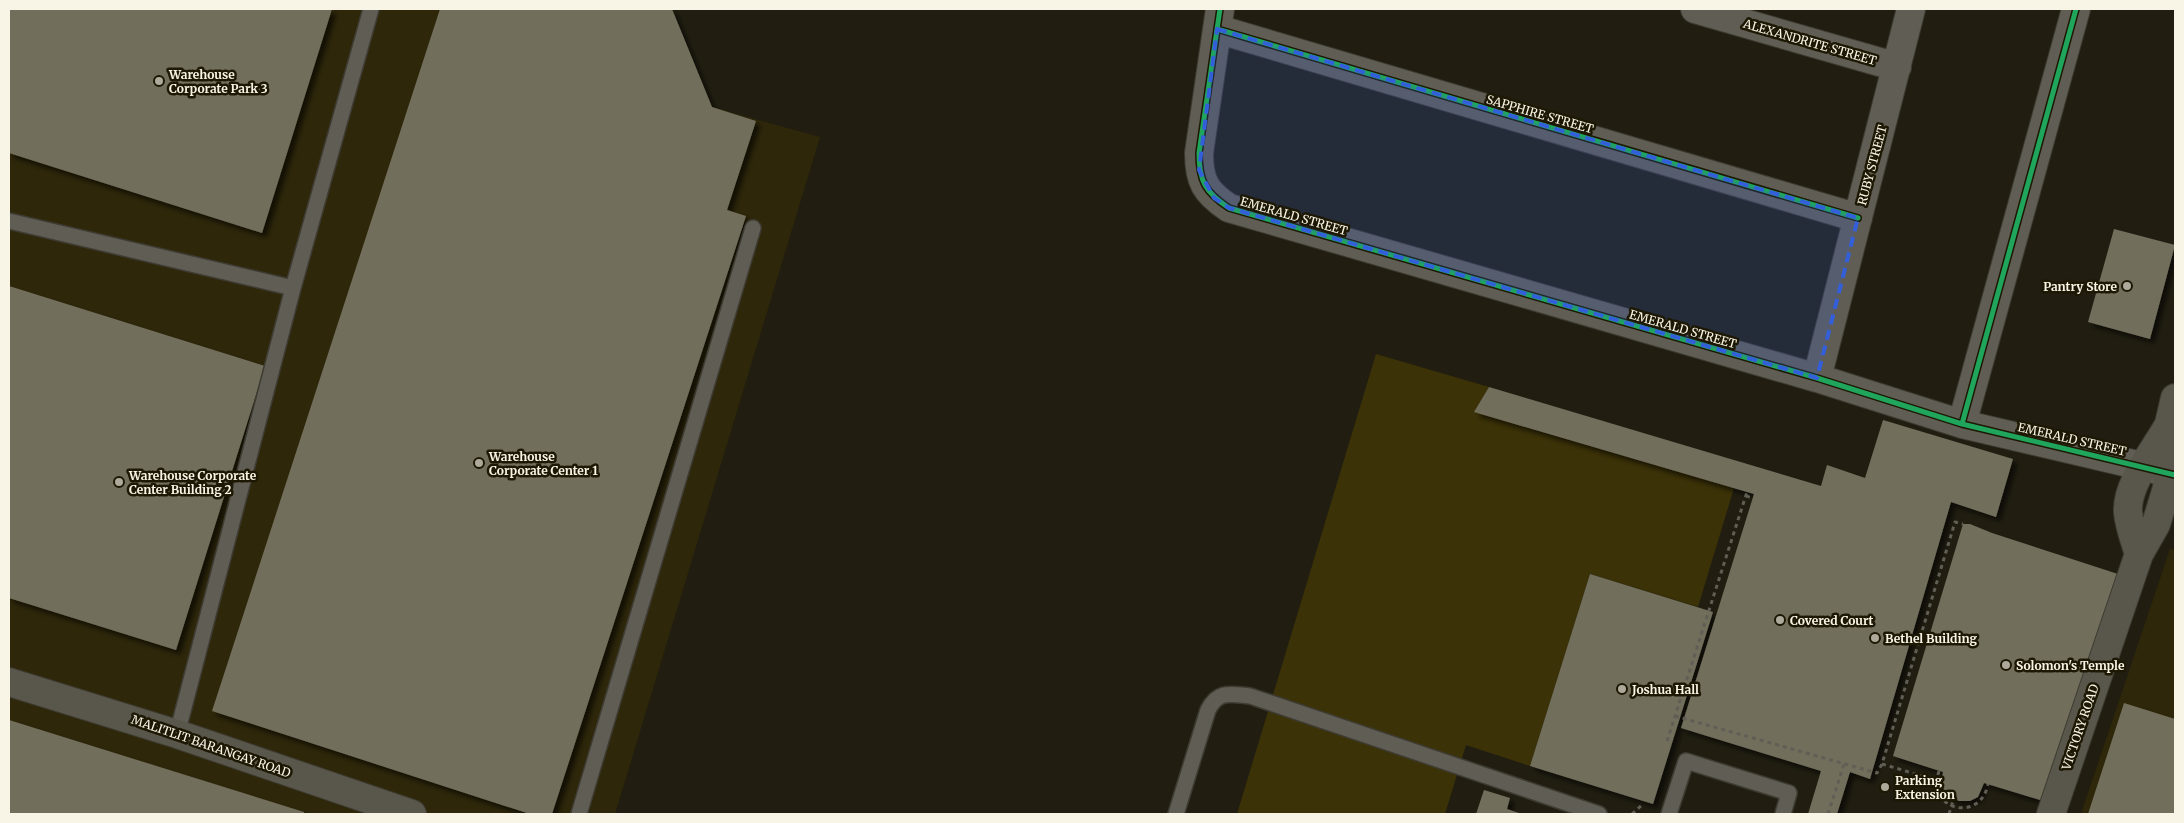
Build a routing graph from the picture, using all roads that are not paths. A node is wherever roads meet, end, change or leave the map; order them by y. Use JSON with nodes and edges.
{"nodes":[{"id":1,"x":371,"y":9,"type":"edge"},
{"id":2,"x":1694,"y":9,"type":"edge"},
{"id":3,"x":1911,"y":9,"type":"edge"},
{"id":4,"x":2076,"y":9,"type":"edge"},
{"id":5,"x":1219,"y":19,"type":"edge"},
{"id":6,"x":1897,"y":67,"type":"junction"},
{"id":7,"x":1858,"y":218,"type":"junction"},
{"id":8,"x":9,"y":221,"type":"edge"},
{"id":9,"x":754,"y":228,"type":"dead end"},
{"id":10,"x":293,"y":288,"type":"junction"},
{"id":11,"x":1817,"y":378,"type":"junction"},
{"id":12,"x":2175,"y":398,"type":"edge"},
{"id":13,"x":1962,"y":424,"type":"junction"},
{"id":14,"x":2162,"y":471,"type":"edge"},
{"id":15,"x":9,"y":682,"type":"edge"},
{"id":16,"x":177,"y":734,"type":"junction"},
{"id":17,"x":375,"y":809,"type":"edge"},
{"id":18,"x":412,"y":814,"type":"edge"},
{"id":19,"x":579,"y":814,"type":"edge"},
{"id":20,"x":1176,"y":814,"type":"edge"},
{"id":21,"x":1599,"y":814,"type":"edge"},
{"id":22,"x":1669,"y":814,"type":"edge"},
{"id":23,"x":1783,"y":814,"type":"edge"},
{"id":24,"x":2051,"y":814,"type":"edge"}],
"edges":[{"from":1,"to":10,"type":"lane"},
{"from":2,"to":6,"type":"street","name":"ALEXANDRITE STREET"},
{"from":3,"to":6,"type":"street","name":"RUBY STREET"},
{"from":4,"to":13,"type":"street"},
{"from":5,"to":7,"type":"street","name":"SAPPHIRE STREET"},
{"from":5,"to":11,"type":"street","name":"EMERALD STREET"},
{"from":6,"to":7,"type":"street","name":"RUBY STREET"},
{"from":7,"to":11,"type":"street","name":"RUBY STREET"},
{"from":8,"to":10,"type":"lane"},
{"from":9,"to":19,"type":"lane"},
{"from":10,"to":16,"type":"lane"},
{"from":11,"to":13,"type":"street","name":"EMERALD STREET"},
{"from":12,"to":14,"type":"street","name":"VICTORY ROAD"},
{"from":13,"to":14,"type":"street","name":"EMERALD STREET"},
{"from":14,"to":24,"type":"street","name":"VICTORY ROAD"},
{"from":15,"to":16,"type":"street","name":"MALITLIT BARANGAY ROAD"},
{"from":16,"to":17,"type":"street","name":"MALITLIT BARANGAY ROAD"},
{"from":17,"to":18,"type":"street","name":"MALITLIT BARANGAY ROAD"},
{"from":20,"to":21,"type":"lane"},
{"from":22,"to":23,"type":"lane"}]}
